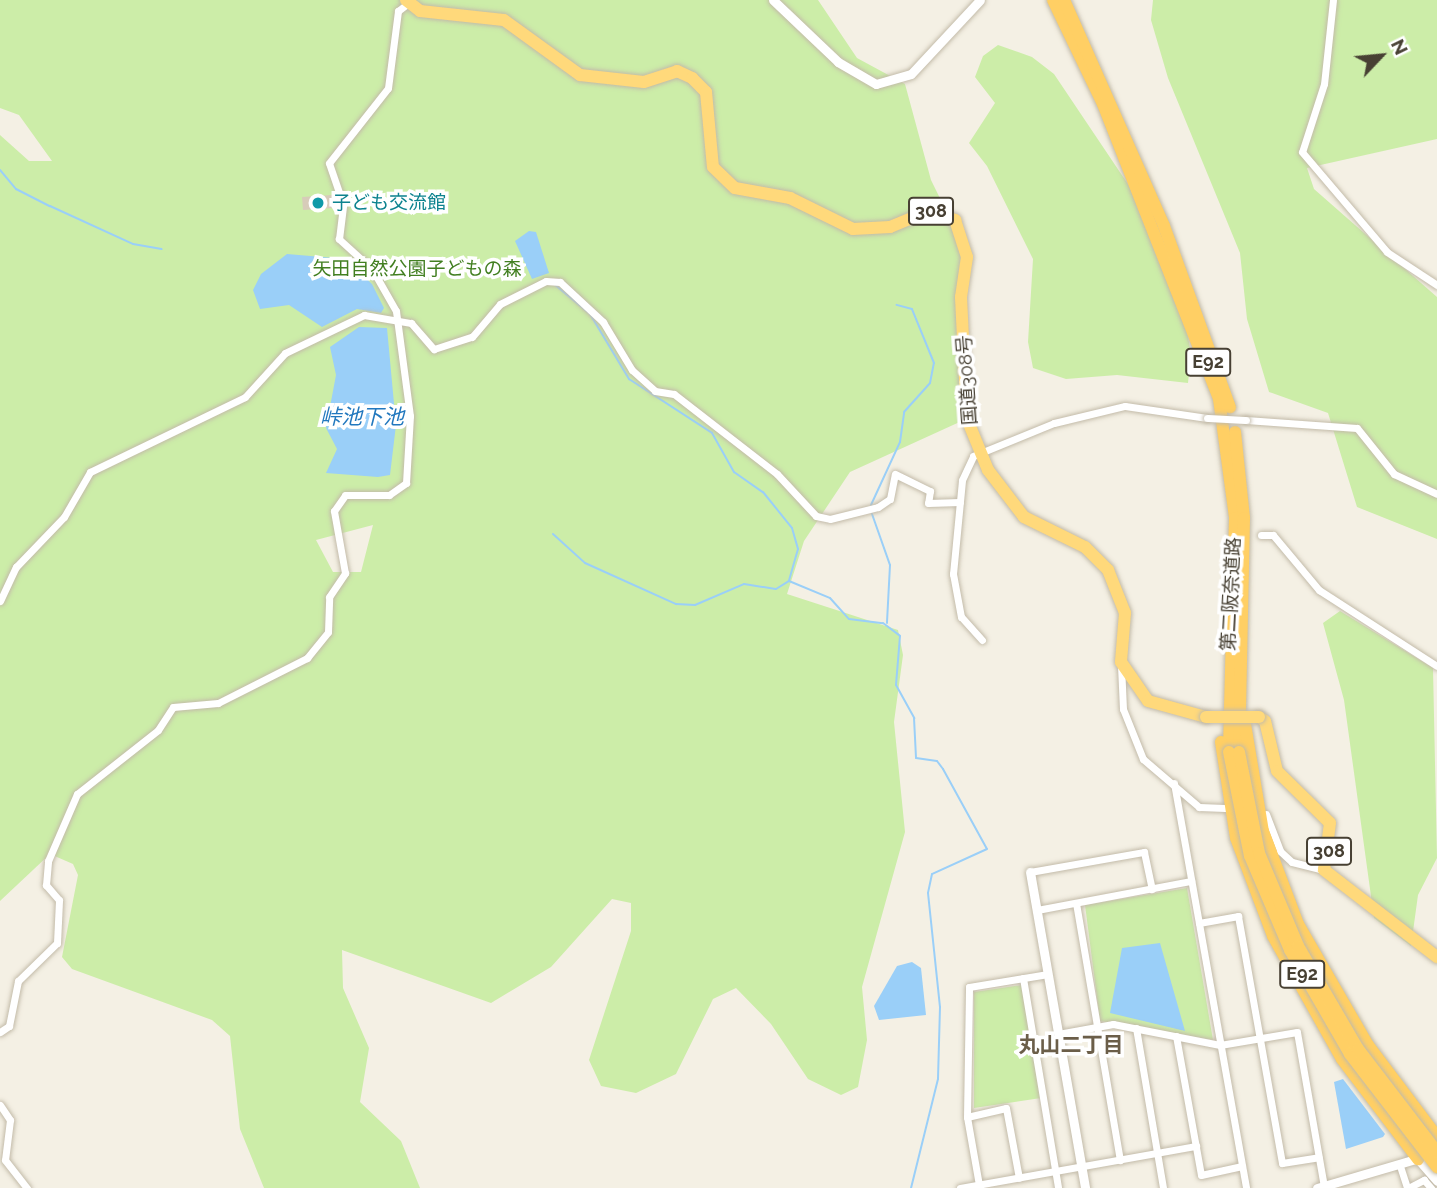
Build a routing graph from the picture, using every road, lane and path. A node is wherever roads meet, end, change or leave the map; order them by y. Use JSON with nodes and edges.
{"nodes":[{"id":1,"x":773,"y":0,"type":"edge"},
{"id":2,"x":980,"y":0,"type":"edge"},
{"id":3,"x":1053,"y":0,"type":"edge"},
{"id":4,"x":1064,"y":0,"type":"edge"},
{"id":5,"x":1333,"y":0,"type":"edge"},
{"id":6,"x":406,"y":2,"type":"edge"},
{"id":7,"x":1437,"y":285,"type":"edge"},
{"id":8,"x":396,"y":321,"type":"junction"},
{"id":9,"x":980,"y":453,"type":"junction"},
{"id":10,"x":1437,"y":494,"type":"edge"},
{"id":11,"x":960,"y":502,"type":"junction"},
{"id":12,"x":1261,"y":535,"type":"dead end"},
{"id":13,"x":0,"y":601,"type":"edge"},
{"id":14,"x":1234,"y":619,"type":"junction"},
{"id":15,"x":982,"y":640,"type":"dead end"},
{"id":16,"x":1121,"y":662,"type":"junction"},
{"id":17,"x":1437,"y":666,"type":"edge"},
{"id":18,"x":1234,"y":752,"type":"junction"},
{"id":19,"x":1174,"y":783,"type":"junction"},
{"id":20,"x":1225,"y":808,"type":"dead end"},
{"id":21,"x":1265,"y":811,"type":"dead end"},
{"id":22,"x":1324,"y":870,"type":"junction"},
{"id":23,"x":1030,"y":872,"type":"joint"},
{"id":24,"x":1191,"y":881,"type":"junction"},
{"id":25,"x":1152,"y":889,"type":"junction"},
{"id":26,"x":1076,"y":903,"type":"junction"},
{"id":27,"x":1037,"y":910,"type":"junction"},
{"id":28,"x":1199,"y":923,"type":"junction"},
{"id":29,"x":1437,"y":957,"type":"edge"},
{"id":30,"x":1048,"y":974,"type":"junction"},
{"id":31,"x":1023,"y":978,"type":"junction"},
{"id":32,"x":1097,"y":1027,"type":"junction"},
{"id":33,"x":1136,"y":1028,"type":"junction"},
{"id":34,"x":0,"y":1032,"type":"edge"},
{"id":35,"x":1058,"y":1034,"type":"junction"},
{"id":36,"x":1176,"y":1036,"type":"junction"},
{"id":37,"x":1260,"y":1038,"type":"junction"},
{"id":38,"x":1220,"y":1045,"type":"junction"},
{"id":39,"x":0,"y":1105,"type":"edge"},
{"id":40,"x":967,"y":1117,"type":"junction"},
{"id":41,"x":1437,"y":1137,"type":"edge"},
{"id":42,"x":1196,"y":1146,"type":"junction"},
{"id":43,"x":1437,"y":1152,"type":"edge"},
{"id":44,"x":1157,"y":1153,"type":"junction"},
{"id":45,"x":1319,"y":1157,"type":"junction"},
{"id":46,"x":1418,"y":1159,"type":"junction"},
{"id":47,"x":1120,"y":1160,"type":"junction"},
{"id":48,"x":1242,"y":1166,"type":"junction"},
{"id":49,"x":1400,"y":1166,"type":"junction"},
{"id":50,"x":1081,"y":1167,"type":"junction"},
{"id":51,"x":1437,"y":1167,"type":"edge"},
{"id":52,"x":1055,"y":1171,"type":"junction"},
{"id":53,"x":1019,"y":1178,"type":"junction"},
{"id":54,"x":1437,"y":1181,"type":"edge"},
{"id":55,"x":979,"y":1185,"type":"junction"},
{"id":56,"x":1321,"y":1187,"type":"edge"},
{"id":57,"x":1409,"y":1187,"type":"edge"},
{"id":58,"x":27,"y":1188,"type":"edge"},
{"id":59,"x":960,"y":1188,"type":"edge"},
{"id":60,"x":1058,"y":1188,"type":"edge"},
{"id":61,"x":1085,"y":1188,"type":"edge"},
{"id":62,"x":1164,"y":1188,"type":"edge"},
{"id":63,"x":1246,"y":1188,"type":"edge"},
{"id":64,"x":1431,"y":1188,"type":"edge"}],
"edges":[{"from":1,"to":2,"type":"street"},
{"from":3,"to":14,"type":"highway","name":"第二阪奈道路","number":"E92"},
{"from":4,"to":14,"type":"highway","name":"第二阪奈道路","number":"E92"},
{"from":5,"to":7,"type":"street"},
{"from":6,"to":8,"type":"street"},
{"from":6,"to":9,"type":"highway","name":"国道308号","number":"308"},
{"from":8,"to":11,"type":"street"},
{"from":8,"to":13,"type":"street"},
{"from":8,"to":34,"type":"street"},
{"from":9,"to":10,"type":"street","bridge":true},
{"from":9,"to":11,"type":"street"},
{"from":9,"to":16,"type":"highway","name":"国道308号","number":"308"},
{"from":11,"to":15,"type":"street"},
{"from":12,"to":17,"type":"street"},
{"from":14,"to":18,"type":"highway","name":"第二阪奈道路","number":"E92"},
{"from":14,"to":41,"type":"highway"},
{"from":14,"to":46,"type":"highway"},
{"from":16,"to":19,"type":"street"},
{"from":16,"to":22,"type":"highway","number":"308","bridge":true},
{"from":18,"to":43,"type":"highway","name":"第二阪奈道路","number":"E92","bridge":true},
{"from":18,"to":51,"type":"highway","name":"第二阪奈道路","number":"E92","bridge":true},
{"from":19,"to":20,"type":"street"},
{"from":19,"to":24,"type":"street"},
{"from":21,"to":22,"type":"street"},
{"from":22,"to":29,"type":"highway","number":"308"},
{"from":23,"to":25,"type":"street"},
{"from":23,"to":27,"type":"street"},
{"from":24,"to":25,"type":"street"},
{"from":24,"to":28,"type":"street"},
{"from":25,"to":26,"type":"street"},
{"from":26,"to":27,"type":"street"},
{"from":26,"to":32,"type":"street"},
{"from":27,"to":30,"type":"street"},
{"from":28,"to":37,"type":"street"},
{"from":28,"to":38,"type":"street"},
{"from":30,"to":31,"type":"street"},
{"from":30,"to":35,"type":"street"},
{"from":31,"to":40,"type":"street"},
{"from":31,"to":52,"type":"street"},
{"from":32,"to":33,"type":"street"},
{"from":32,"to":35,"type":"street"},
{"from":32,"to":47,"type":"street"},
{"from":33,"to":36,"type":"street"},
{"from":33,"to":44,"type":"street"},
{"from":35,"to":50,"type":"street"},
{"from":36,"to":38,"type":"street"},
{"from":36,"to":42,"type":"street"},
{"from":37,"to":38,"type":"street"},
{"from":37,"to":45,"type":"street"},
{"from":37,"to":45,"type":"street"},
{"from":38,"to":48,"type":"street"},
{"from":39,"to":58,"type":"street"},
{"from":40,"to":53,"type":"street"},
{"from":40,"to":55,"type":"street"},
{"from":42,"to":44,"type":"street"},
{"from":42,"to":48,"type":"street"},
{"from":43,"to":46,"type":"street"},
{"from":44,"to":47,"type":"street"},
{"from":44,"to":62,"type":"street"},
{"from":45,"to":56,"type":"street"},
{"from":46,"to":49,"type":"street"},
{"from":46,"to":54,"type":"street"},
{"from":47,"to":50,"type":"street"},
{"from":48,"to":63,"type":"street"},
{"from":49,"to":56,"type":"street"},
{"from":49,"to":57,"type":"street"},
{"from":50,"to":52,"type":"street"},
{"from":50,"to":61,"type":"street"},
{"from":52,"to":53,"type":"street"},
{"from":52,"to":60,"type":"street"},
{"from":53,"to":55,"type":"street"},
{"from":55,"to":59,"type":"street"},
{"from":57,"to":64,"type":"street"}]}
